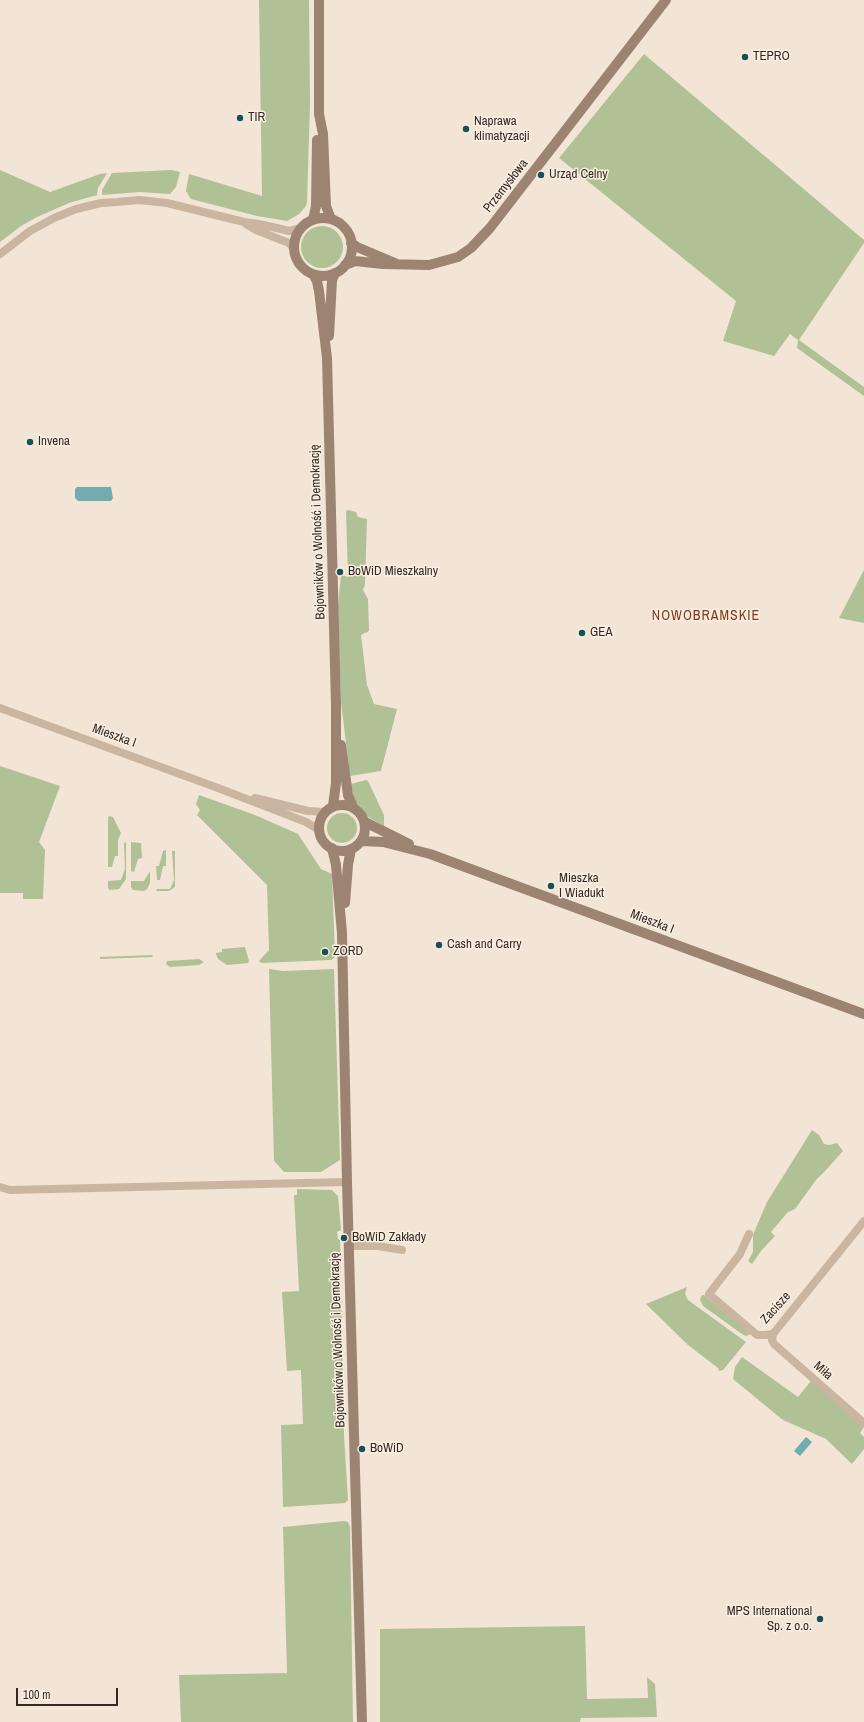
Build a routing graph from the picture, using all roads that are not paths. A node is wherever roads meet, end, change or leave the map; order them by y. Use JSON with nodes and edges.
{"nodes":[{"id":1,"x":319,"y":0,"type":"edge"},
{"id":2,"x":666,"y":0,"type":"edge"},
{"id":3,"x":319,"y":114,"type":"junction"},
{"id":4,"x":331,"y":219,"type":"junction"},
{"id":5,"x":313,"y":220,"type":"junction"},
{"id":6,"x":244,"y":222,"type":"junction"},
{"id":7,"x":301,"y":228,"type":"junction"},
{"id":8,"x":352,"y":243,"type":"junction"},
{"id":9,"x":294,"y":249,"type":"junction"},
{"id":10,"x":0,"y":254,"type":"edge"},
{"id":11,"x":397,"y":263,"type":"junction"},
{"id":12,"x":345,"y":265,"type":"junction"},
{"id":13,"x":335,"y":273,"type":"junction"},
{"id":14,"x":313,"y":274,"type":"junction"},
{"id":15,"x":327,"y":358,"type":"junction"},
{"id":16,"x":336,"y":705,"type":"junction"},
{"id":17,"x":0,"y":708,"type":"edge"},
{"id":18,"x":218,"y":788,"type":"junction"},
{"id":19,"x":334,"y":806,"type":"junction"},
{"id":20,"x":353,"y":807,"type":"junction"},
{"id":21,"x":325,"y":812,"type":"junction"},
{"id":22,"x":365,"y":822,"type":"junction"},
{"id":23,"x":319,"y":830,"type":"junction"},
{"id":24,"x":361,"y":841,"type":"junction"},
{"id":25,"x":332,"y":848,"type":"junction"},
{"id":26,"x":351,"y":849,"type":"junction"},
{"id":27,"x":430,"y":854,"type":"junction"},
{"id":28,"x":342,"y":932,"type":"junction"},
{"id":29,"x":864,"y":1014,"type":"edge"},
{"id":30,"x":347,"y":1182,"type":"junction"},
{"id":31,"x":0,"y":1187,"type":"edge"},
{"id":32,"x":864,"y":1221,"type":"edge"},
{"id":33,"x":749,"y":1234,"type":"dead end"},
{"id":34,"x":349,"y":1246,"type":"junction"},
{"id":35,"x":402,"y":1250,"type":"dead end"},
{"id":36,"x":773,"y":1334,"type":"junction"},
{"id":37,"x":864,"y":1423,"type":"edge"},
{"id":38,"x":362,"y":1722,"type":"edge"}],
"edges":[{"from":1,"to":3,"type":"main road"},
{"from":2,"to":11,"type":"main road","name":"Przemysłowa"},
{"from":3,"to":4,"type":"main road"},
{"from":3,"to":5,"type":"main road"},
{"from":4,"to":5,"type":"main road"},
{"from":4,"to":8,"type":"main road"},
{"from":5,"to":7,"type":"main road"},
{"from":6,"to":7,"type":"street"},
{"from":6,"to":9,"type":"street"},
{"from":6,"to":10,"type":"street"},
{"from":7,"to":9,"type":"main road"},
{"from":8,"to":11,"type":"main road","name":"Przemysłowa"},
{"from":8,"to":12,"type":"main road"},
{"from":9,"to":14,"type":"main road"},
{"from":11,"to":12,"type":"main road","name":"Przemysłowa"},
{"from":12,"to":13,"type":"main road"},
{"from":13,"to":14,"type":"main road"},
{"from":13,"to":15,"type":"main road","name":"Bojowników o Wolność i Demokrację"},
{"from":14,"to":15,"type":"main road","name":"Bojowników o Wolność i Demokrację"},
{"from":15,"to":16,"type":"main road","name":"Bojowników o Wolność i Demokrację"},
{"from":16,"to":19,"type":"main road","name":"Bojowników o Wolność i Demokrację"},
{"from":16,"to":20,"type":"main road","name":"Bojowników o Wolność i Demokrację"},
{"from":17,"to":18,"type":"street","name":"Mieszka I"},
{"from":18,"to":21,"type":"street","name":"Mieszka I"},
{"from":18,"to":23,"type":"street","name":"Mieszka I"},
{"from":19,"to":20,"type":"main road"},
{"from":19,"to":21,"type":"main road"},
{"from":20,"to":22,"type":"main road"},
{"from":21,"to":23,"type":"main road"},
{"from":22,"to":24,"type":"main road"},
{"from":22,"to":27,"type":"main road","name":"Mieszka I"},
{"from":23,"to":25,"type":"main road"},
{"from":24,"to":26,"type":"main road"},
{"from":24,"to":27,"type":"main road","name":"Mieszka I"},
{"from":25,"to":26,"type":"main road"},
{"from":25,"to":28,"type":"main road","name":"Bojowników o Wolność i Demokrację"},
{"from":26,"to":28,"type":"main road","name":"Bojowników o Wolność i Demokrację"},
{"from":27,"to":29,"type":"main road","name":"Mieszka I"},
{"from":28,"to":30,"type":"main road","name":"Bojowników o Wolność i Demokrację"},
{"from":30,"to":31,"type":"street"},
{"from":30,"to":34,"type":"main road","name":"Bojowników o Wolność i Demokrację"},
{"from":32,"to":36,"type":"street","name":"Zacisze"},
{"from":33,"to":36,"type":"street","name":"Zacisze"},
{"from":34,"to":35,"type":"street"},
{"from":34,"to":38,"type":"main road","name":"Bojowników o Wolność i Demokrację"},
{"from":36,"to":37,"type":"street","name":"Miła"}]}
